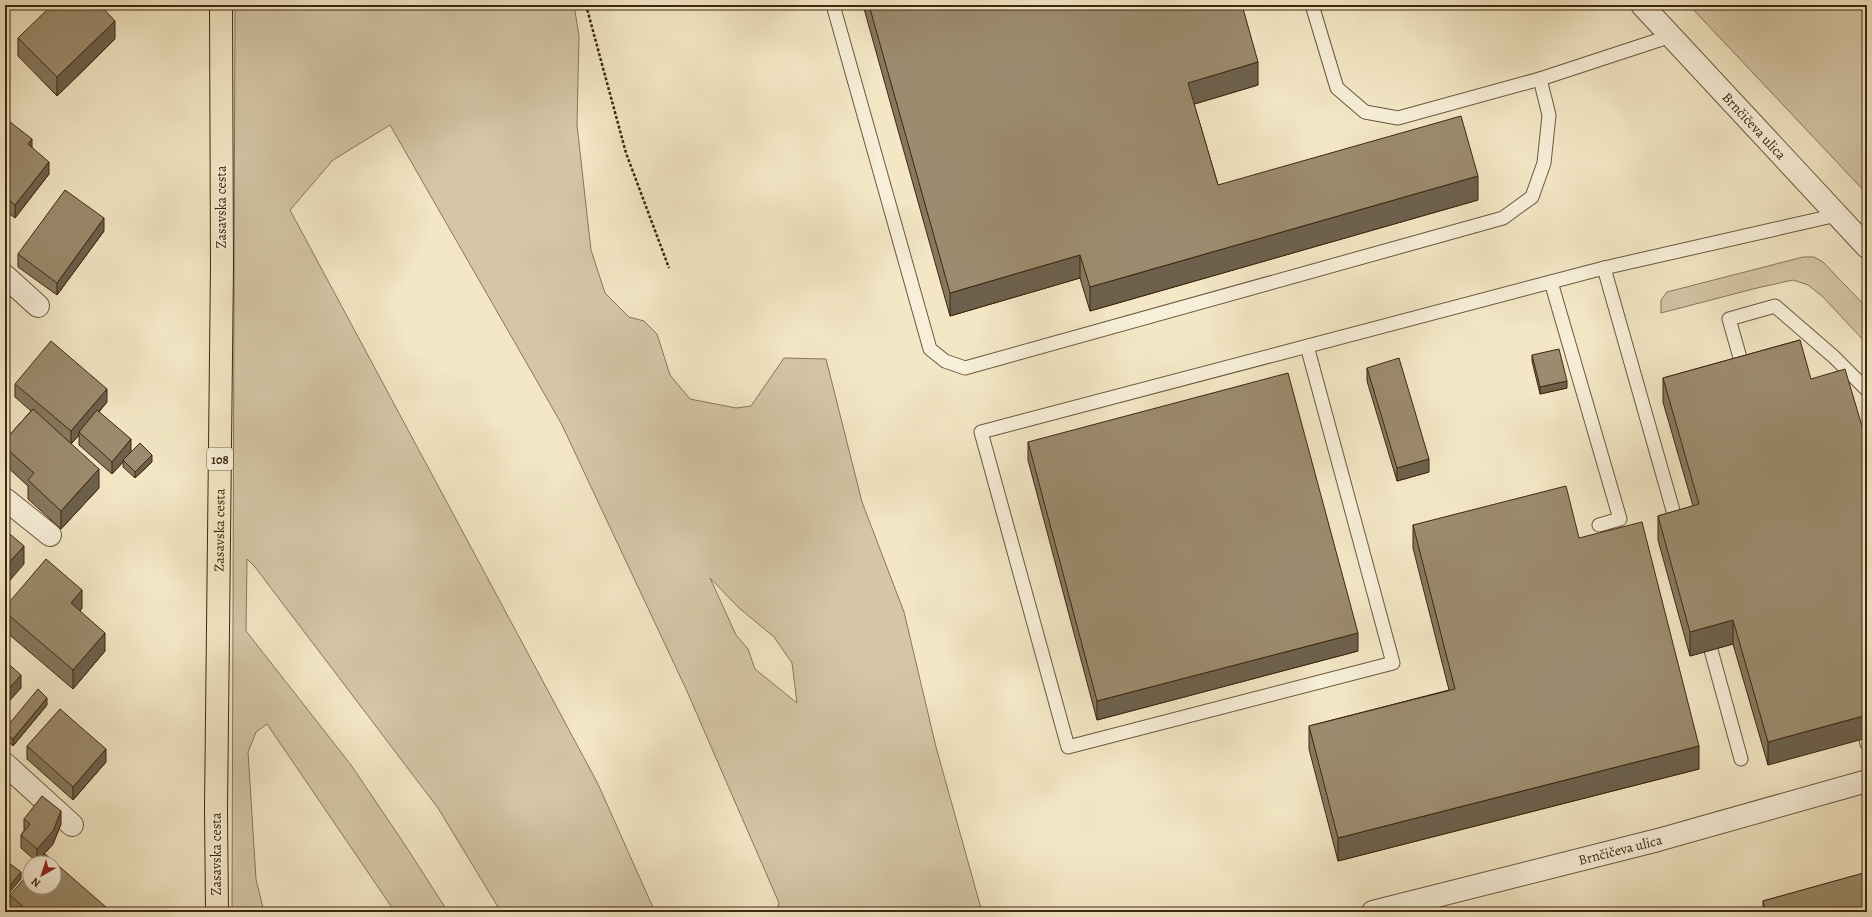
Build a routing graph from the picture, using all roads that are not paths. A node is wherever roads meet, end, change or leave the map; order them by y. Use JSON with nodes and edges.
{"nodes":[{"id":1,"x":221,"y":5,"type":"edge"},
{"id":2,"x":833,"y":5,"type":"edge"},
{"id":3,"x":1312,"y":5,"type":"edge"},
{"id":4,"x":1642,"y":5,"type":"edge"},
{"id":5,"x":1671,"y":36,"type":"junction"},
{"id":6,"x":1540,"y":79,"type":"junction"},
{"id":7,"x":1837,"y":215,"type":"junction"},
{"id":8,"x":1867,"y":247,"type":"edge"},
{"id":9,"x":1604,"y":268,"type":"junction"},
{"id":10,"x":5,"y":276,"type":"edge"},
{"id":11,"x":1551,"y":282,"type":"junction"},
{"id":12,"x":38,"y":306,"type":"dead end"},
{"id":13,"x":1307,"y":346,"type":"junction"},
{"id":14,"x":1746,"y":379,"type":"edge"},
{"id":15,"x":1867,"y":390,"type":"edge"},
{"id":16,"x":5,"y":499,"type":"edge"},
{"id":17,"x":1599,"y":525,"type":"dead end"},
{"id":18,"x":1679,"y":534,"type":"edge"},
{"id":19,"x":50,"y":535,"type":"dead end"},
{"id":20,"x":1711,"y":650,"type":"edge"},
{"id":21,"x":1741,"y":760,"type":"dead end"},
{"id":22,"x":5,"y":764,"type":"edge"},
{"id":23,"x":1867,"y":780,"type":"edge"},
{"id":24,"x":72,"y":825,"type":"dead end"},
{"id":25,"x":217,"y":912,"type":"edge"},
{"id":26,"x":1373,"y":912,"type":"edge"}],
"edges":[{"from":1,"to":25,"type":"main road","name":"Zasavska cesta","number":"108"},
{"from":2,"to":6,"type":"lane"},
{"from":3,"to":6,"type":"lane"},
{"from":4,"to":5,"type":"street","name":"Brnčičeva ulica"},
{"from":5,"to":6,"type":"lane"},
{"from":5,"to":7,"type":"street","name":"Brnčičeva ulica"},
{"from":7,"to":8,"type":"street","name":"Brnčičeva ulica"},
{"from":7,"to":9,"type":"lane"},
{"from":9,"to":11,"type":"lane"},
{"from":9,"to":18,"type":"lane"},
{"from":10,"to":12,"type":"street"},
{"from":11,"to":13,"type":"lane"},
{"from":11,"to":17,"type":"lane"},
{"from":13,"to":13,"type":"lane"},
{"from":14,"to":15,"type":"lane"},
{"from":16,"to":19,"type":"street"},
{"from":20,"to":21,"type":"lane"},
{"from":22,"to":24,"type":"street"},
{"from":23,"to":26,"type":"street","name":"Brnčičeva ulica"}]}
